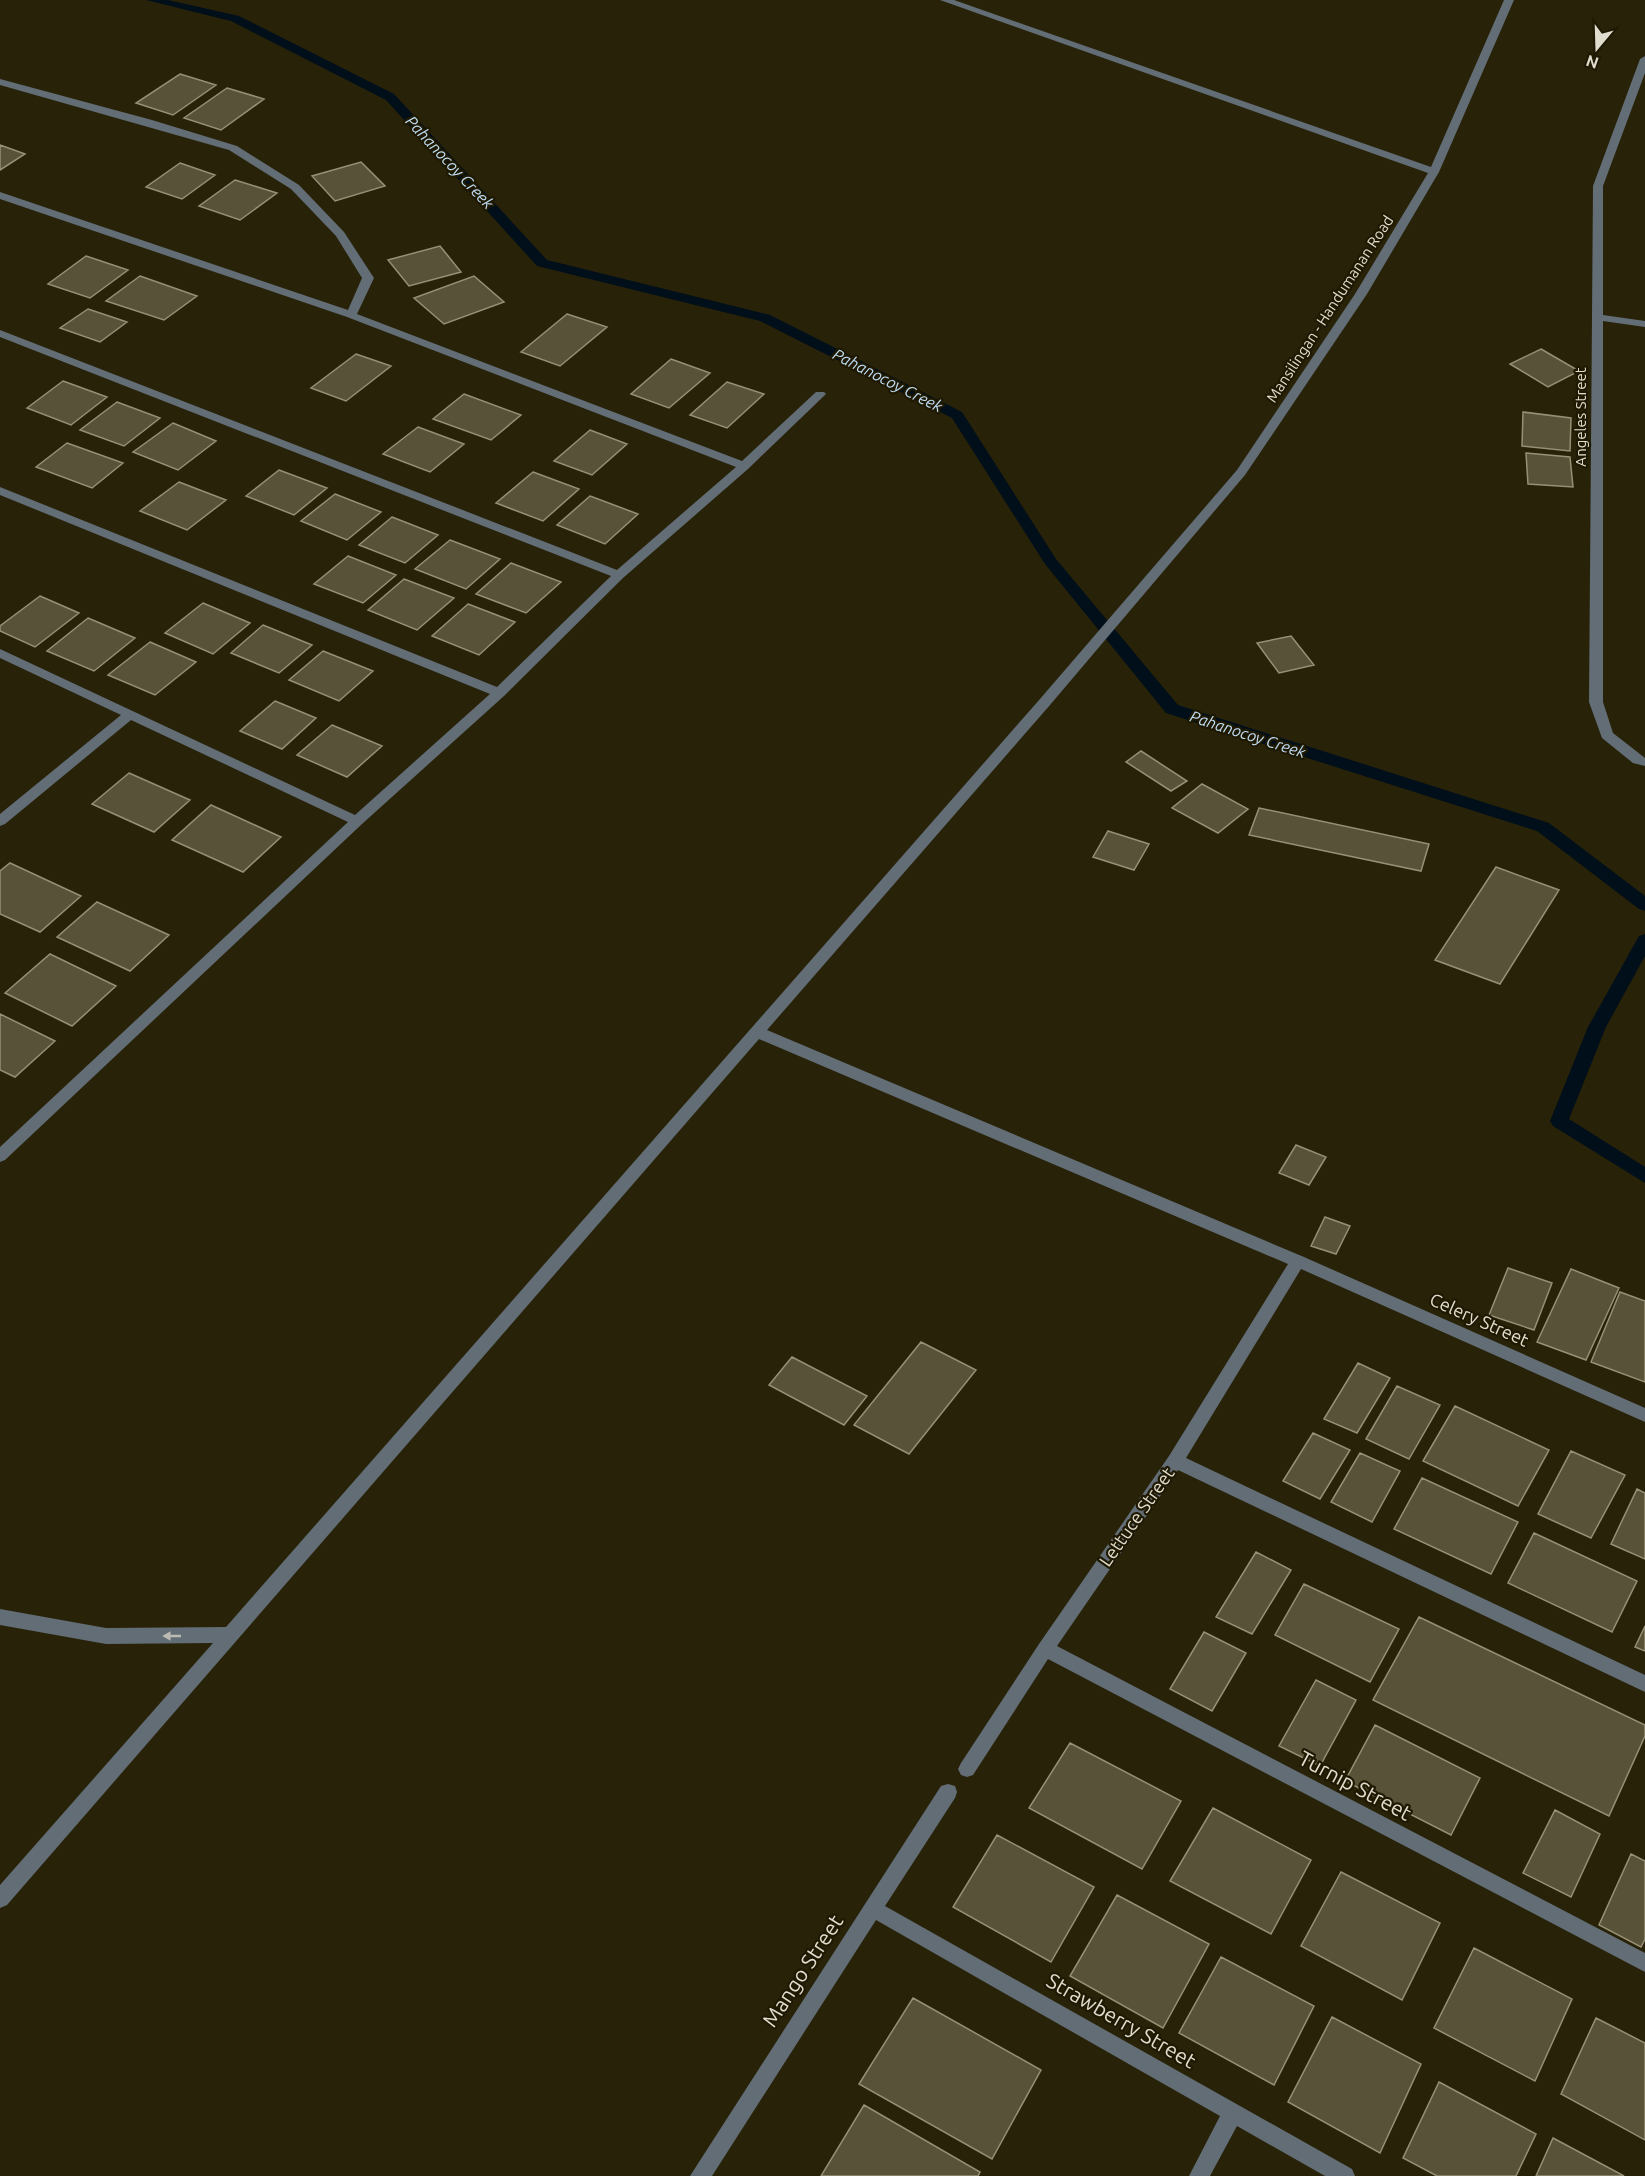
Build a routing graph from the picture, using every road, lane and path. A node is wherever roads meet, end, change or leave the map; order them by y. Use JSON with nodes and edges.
{"nodes":[{"id":1,"x":945,"y":0,"type":"edge"},
{"id":2,"x":1509,"y":0,"type":"edge"},
{"id":3,"x":1645,"y":59,"type":"edge"},
{"id":4,"x":0,"y":82,"type":"edge"},
{"id":5,"x":1434,"y":172,"type":"junction"},
{"id":6,"x":0,"y":195,"type":"edge"},
{"id":7,"x":351,"y":315,"type":"junction"},
{"id":8,"x":1596,"y":317,"type":"junction"},
{"id":9,"x":1645,"y":324,"type":"edge"},
{"id":10,"x":0,"y":333,"type":"edge"},
{"id":11,"x":820,"y":394,"type":"dead end"},
{"id":12,"x":744,"y":466,"type":"junction"},
{"id":13,"x":0,"y":491,"type":"edge"},
{"id":14,"x":619,"y":575,"type":"junction"},
{"id":15,"x":0,"y":654,"type":"edge"},
{"id":16,"x":499,"y":693,"type":"junction"},
{"id":17,"x":129,"y":715,"type":"junction"},
{"id":18,"x":1645,"y":762,"type":"edge"},
{"id":19,"x":0,"y":821,"type":"edge"},
{"id":20,"x":357,"y":821,"type":"junction"},
{"id":21,"x":757,"y":1032,"type":"junction"},
{"id":22,"x":0,"y":1156,"type":"edge"},
{"id":23,"x":1298,"y":1260,"type":"junction"},
{"id":24,"x":1645,"y":1415,"type":"edge"},
{"id":25,"x":1175,"y":1461,"type":"junction"},
{"id":26,"x":0,"y":1617,"type":"edge"},
{"id":27,"x":231,"y":1635,"type":"junction"},
{"id":28,"x":1045,"y":1649,"type":"junction"},
{"id":29,"x":1645,"y":1684,"type":"edge"},
{"id":30,"x":967,"y":1768,"type":"dead end"},
{"id":31,"x":948,"y":1792,"type":"dead end"},
{"id":32,"x":0,"y":1899,"type":"edge"},
{"id":33,"x":872,"y":1908,"type":"junction"},
{"id":34,"x":1645,"y":1963,"type":"edge"},
{"id":35,"x":1233,"y":2112,"type":"junction"},
{"id":36,"x":700,"y":2176,"type":"edge"},
{"id":37,"x":1199,"y":2176,"type":"edge"},
{"id":38,"x":1345,"y":2176,"type":"edge"}],
"edges":[{"from":1,"to":5,"type":"street"},
{"from":2,"to":5,"type":"street","name":"Mansilingan - Handumanan Road"},
{"from":3,"to":8,"type":"street","name":"Angeles Street"},
{"from":4,"to":7,"type":"street"},
{"from":5,"to":21,"type":"street","name":"Mansilingan - Handumanan Road"},
{"from":6,"to":7,"type":"street"},
{"from":7,"to":12,"type":"street"},
{"from":8,"to":9,"type":"street"},
{"from":8,"to":18,"type":"street","name":"Angeles Street"},
{"from":10,"to":14,"type":"street"},
{"from":11,"to":12,"type":"street"},
{"from":12,"to":14,"type":"street"},
{"from":13,"to":16,"type":"street"},
{"from":14,"to":16,"type":"street"},
{"from":15,"to":17,"type":"street"},
{"from":16,"to":20,"type":"street"},
{"from":17,"to":19,"type":"street"},
{"from":17,"to":20,"type":"street"},
{"from":20,"to":22,"type":"street"},
{"from":21,"to":23,"type":"street","name":"Celery Street"},
{"from":21,"to":27,"type":"street","name":"Mansilingan - Handumanan Road"},
{"from":23,"to":24,"type":"street","name":"Celery Street"},
{"from":23,"to":25,"type":"street","name":"Lettuce Street"},
{"from":25,"to":28,"type":"street","name":"Lettuce Street"},
{"from":25,"to":29,"type":"street"},
{"from":27,"to":26,"type":"street","one_way":true},
{"from":27,"to":32,"type":"street","name":"Mansilingan - Handumanan Road"},
{"from":28,"to":30,"type":"street","name":"Lettuce Street"},
{"from":28,"to":34,"type":"street","name":"Turnip Street"},
{"from":31,"to":33,"type":"street","name":"Mango Street"},
{"from":33,"to":35,"type":"street","name":"Strawberry Street"},
{"from":33,"to":36,"type":"street","name":"Mango Street"},
{"from":35,"to":37,"type":"street"},
{"from":35,"to":38,"type":"street","name":"Strawberry Street"}]}
